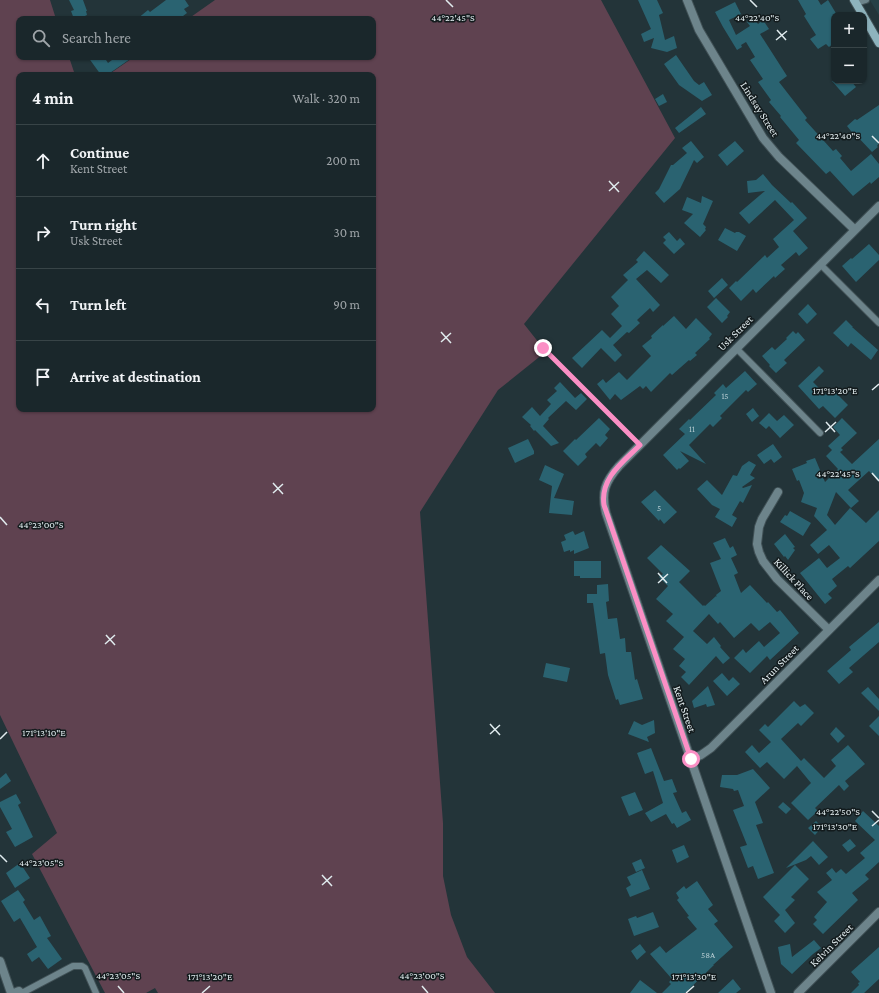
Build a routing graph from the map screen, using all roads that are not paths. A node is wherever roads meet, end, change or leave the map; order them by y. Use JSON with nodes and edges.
{"nodes":[{"id":1,"x":687,"y":0,"type":"edge"},
{"id":2,"x":866,"y":0,"type":"edge"},
{"id":3,"x":855,"y":2,"type":"edge"},
{"id":4,"x":861,"y":12,"type":"edge"},
{"id":5,"x":867,"y":23,"type":"edge"},
{"id":6,"x":879,"y":43,"type":"edge"},
{"id":7,"x":879,"y":206,"type":"edge"},
{"id":8,"x":855,"y":230,"type":"junction"},
{"id":9,"x":820,"y":264,"type":"junction"},
{"id":10,"x":879,"y":323,"type":"edge"},
{"id":11,"x":736,"y":348,"type":"junction"},
{"id":12,"x":820,"y":433,"type":"dead end"},
{"id":13,"x":609,"y":478,"type":"joint"},
{"id":14,"x":778,"y":492,"type":"dead end"},
{"id":15,"x":879,"y":580,"type":"edge"},
{"id":16,"x":829,"y":630,"type":"junction"},
{"id":17,"x":691,"y":759,"type":"junction"},
{"id":18,"x":879,"y":912,"type":"edge"},
{"id":19,"x":0,"y":961,"type":"edge"},
{"id":20,"x":12,"y":993,"type":"edge"},
{"id":21,"x":22,"y":993,"type":"edge"},
{"id":22,"x":96,"y":993,"type":"edge"},
{"id":23,"x":771,"y":993,"type":"edge"},
{"id":24,"x":798,"y":993,"type":"edge"}],
"edges":[{"from":1,"to":8,"type":"street","name":"Lindsay Street"},
{"from":2,"to":3,"type":"lane"},
{"from":3,"to":4,"type":"street"},
{"from":5,"to":6,"type":"street"},
{"from":7,"to":8,"type":"street","name":"Usk Street"},
{"from":8,"to":9,"type":"street","name":"Usk Street"},
{"from":9,"to":10,"type":"lane"},
{"from":9,"to":11,"type":"street","name":"Usk Street"},
{"from":11,"to":12,"type":"lane"},
{"from":11,"to":13,"type":"street","name":"Usk Street"},
{"from":13,"to":17,"type":"street","name":"Kent Street"},
{"from":14,"to":16,"type":"street","name":"Killick Place"},
{"from":15,"to":16,"type":"street","name":"Arun Street"},
{"from":16,"to":17,"type":"street","name":"Arun Street"},
{"from":17,"to":23,"type":"street","name":"Kent Street"},
{"from":18,"to":24,"type":"street","name":"Kelvin Street"},
{"from":19,"to":20,"type":"street"},
{"from":20,"to":21,"type":"street"},
{"from":21,"to":22,"type":"lane"}]}
